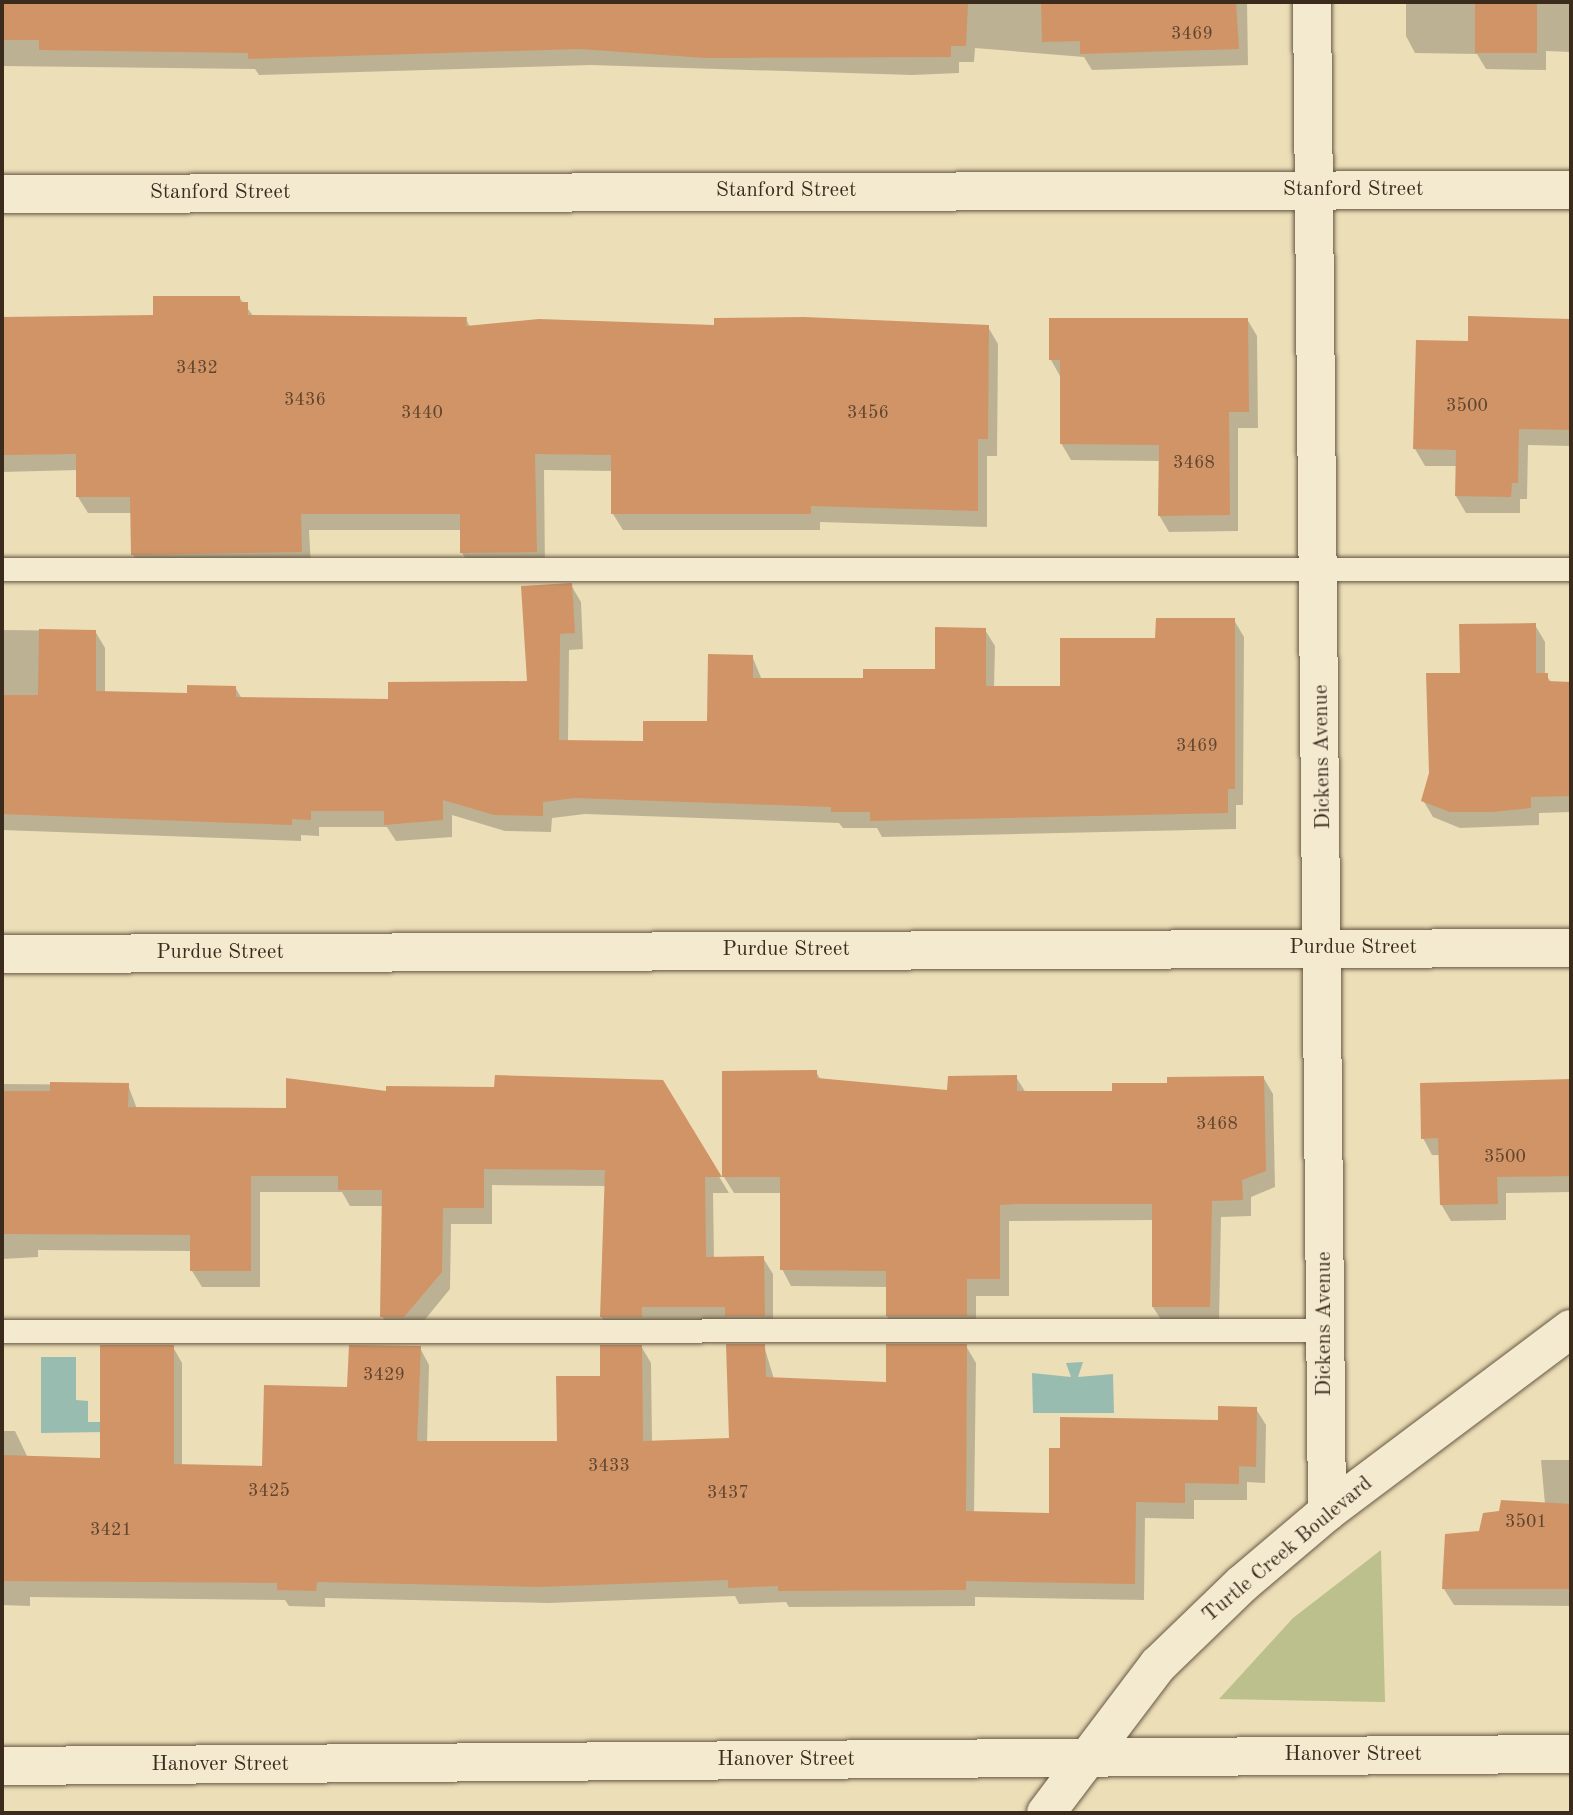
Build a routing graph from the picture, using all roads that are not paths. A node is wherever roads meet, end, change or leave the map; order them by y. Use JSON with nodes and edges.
{"nodes":[{"id":1,"x":1312,"y":2,"type":"edge"},
{"id":2,"x":1313,"y":190,"type":"junction"},
{"id":3,"x":1571,"y":190,"type":"edge"},
{"id":4,"x":2,"y":194,"type":"edge"},
{"id":5,"x":2,"y":569,"type":"edge"},
{"id":6,"x":1321,"y":569,"type":"junction"},
{"id":7,"x":1571,"y":569,"type":"edge"},
{"id":8,"x":1326,"y":948,"type":"junction"},
{"id":9,"x":1571,"y":948,"type":"edge"},
{"id":10,"x":2,"y":954,"type":"edge"},
{"id":11,"x":1571,"y":1329,"type":"edge"},
{"id":12,"x":1324,"y":1330,"type":"junction"},
{"id":13,"x":2,"y":1331,"type":"edge"},
{"id":14,"x":1327,"y":1512,"type":"junction"},
{"id":15,"x":1571,"y":1754,"type":"edge"},
{"id":16,"x":1084,"y":1757,"type":"junction"},
{"id":17,"x":2,"y":1766,"type":"edge"},
{"id":18,"x":1046,"y":1813,"type":"edge"}],
"edges":[{"from":1,"to":2,"type":"street","name":"Dickens Avenue"},
{"from":2,"to":3,"type":"street","name":"Stanford Street"},
{"from":2,"to":4,"type":"street","name":"Stanford Street"},
{"from":2,"to":6,"type":"street","name":"Dickens Avenue"},
{"from":5,"to":6,"type":"lane"},
{"from":6,"to":7,"type":"lane"},
{"from":6,"to":8,"type":"street","name":"Dickens Avenue"},
{"from":8,"to":9,"type":"street","name":"Purdue Street"},
{"from":8,"to":10,"type":"street","name":"Purdue Street"},
{"from":8,"to":12,"type":"street","name":"Dickens Avenue"},
{"from":11,"to":14,"type":"street","name":"Turtle Creek Boulevard"},
{"from":12,"to":13,"type":"lane"},
{"from":12,"to":14,"type":"street","name":"Dickens Avenue"},
{"from":14,"to":16,"type":"street","name":"Turtle Creek Boulevard"},
{"from":15,"to":16,"type":"street","name":"Hanover Street"},
{"from":16,"to":17,"type":"street","name":"Hanover Street"},
{"from":16,"to":18,"type":"street","name":"Turtle Creek Boulevard"}]}
